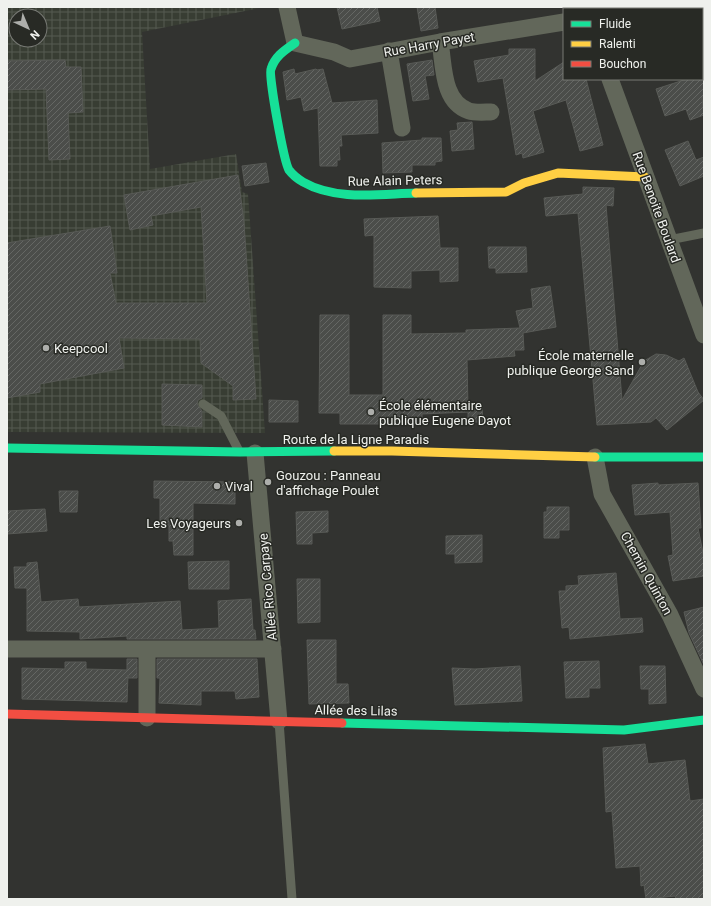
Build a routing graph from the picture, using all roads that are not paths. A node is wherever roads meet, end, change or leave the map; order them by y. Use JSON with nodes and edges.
{"nodes":[{"id":1,"x":287,"y":7,"type":"edge"},
{"id":2,"x":563,"y":22,"type":"edge"},
{"id":3,"x":440,"y":42,"type":"junction"},
{"id":4,"x":295,"y":43,"type":"junction"},
{"id":5,"x":389,"y":51,"type":"junction"},
{"id":6,"x":610,"y":80,"type":"edge"},
{"id":7,"x":491,"y":112,"type":"dead end"},
{"id":8,"x":402,"y":128,"type":"dead end"},
{"id":9,"x":645,"y":177,"type":"junction"},
{"id":10,"x":704,"y":233,"type":"edge"},
{"id":11,"x":669,"y":240,"type":"junction"},
{"id":12,"x":704,"y":335,"type":"edge"},
{"id":13,"x":202,"y":404,"type":"dead end"},
{"id":14,"x":7,"y":448,"type":"edge"},
{"id":15,"x":248,"y":453,"type":"junction"},
{"id":16,"x":595,"y":457,"type":"junction"},
{"id":17,"x":704,"y":457,"type":"edge"},
{"id":18,"x":7,"y":649,"type":"edge"},
{"id":19,"x":147,"y":649,"type":"junction"},
{"id":20,"x":272,"y":649,"type":"junction"},
{"id":21,"x":704,"y":689,"type":"edge"},
{"id":22,"x":7,"y":714,"type":"edge"},
{"id":23,"x":147,"y":718,"type":"junction"},
{"id":24,"x":704,"y":720,"type":"edge"},
{"id":25,"x":279,"y":721,"type":"junction"},
{"id":26,"x":292,"y":899,"type":"edge"}],
"edges":[{"from":1,"to":4,"type":"street"},
{"from":2,"to":3,"type":"street","name":"Rue Harry Payet"},
{"from":3,"to":5,"type":"street","name":"Rue Harry Payet"},
{"from":3,"to":7,"type":"street"},
{"from":4,"to":5,"type":"street","name":"Rue Harry Payet"},
{"from":4,"to":9,"type":"street","name":"Rue Alain Peters"},
{"from":5,"to":8,"type":"street"},
{"from":6,"to":9,"type":"street","name":"Rue Benoite Boulard"},
{"from":9,"to":11,"type":"street","name":"Rue Benoite Boulard"},
{"from":10,"to":11,"type":"lane"},
{"from":11,"to":12,"type":"street","name":"Rue Benoite Boulard"},
{"from":13,"to":15,"type":"lane"},
{"from":14,"to":15,"type":"street","name":"Route de la Ligne Paradis"},
{"from":15,"to":16,"type":"street","name":"Route de la Ligne Paradis"},
{"from":15,"to":20,"type":"street","name":"Allée Rico Carpaye"},
{"from":16,"to":17,"type":"street","name":"Route de la Ligne Paradis"},
{"from":16,"to":21,"type":"street","name":"Chemin Quinton"},
{"from":18,"to":19,"type":"street"},
{"from":19,"to":20,"type":"street"},
{"from":19,"to":23,"type":"street"},
{"from":20,"to":25,"type":"street","name":"Allée Rico Carpaye"},
{"from":22,"to":23,"type":"street","name":"Allée des Lilas"},
{"from":23,"to":25,"type":"street","name":"Allée des Lilas"},
{"from":24,"to":25,"type":"street","name":"Allée des Lilas"},
{"from":25,"to":26,"type":"lane"}]}
